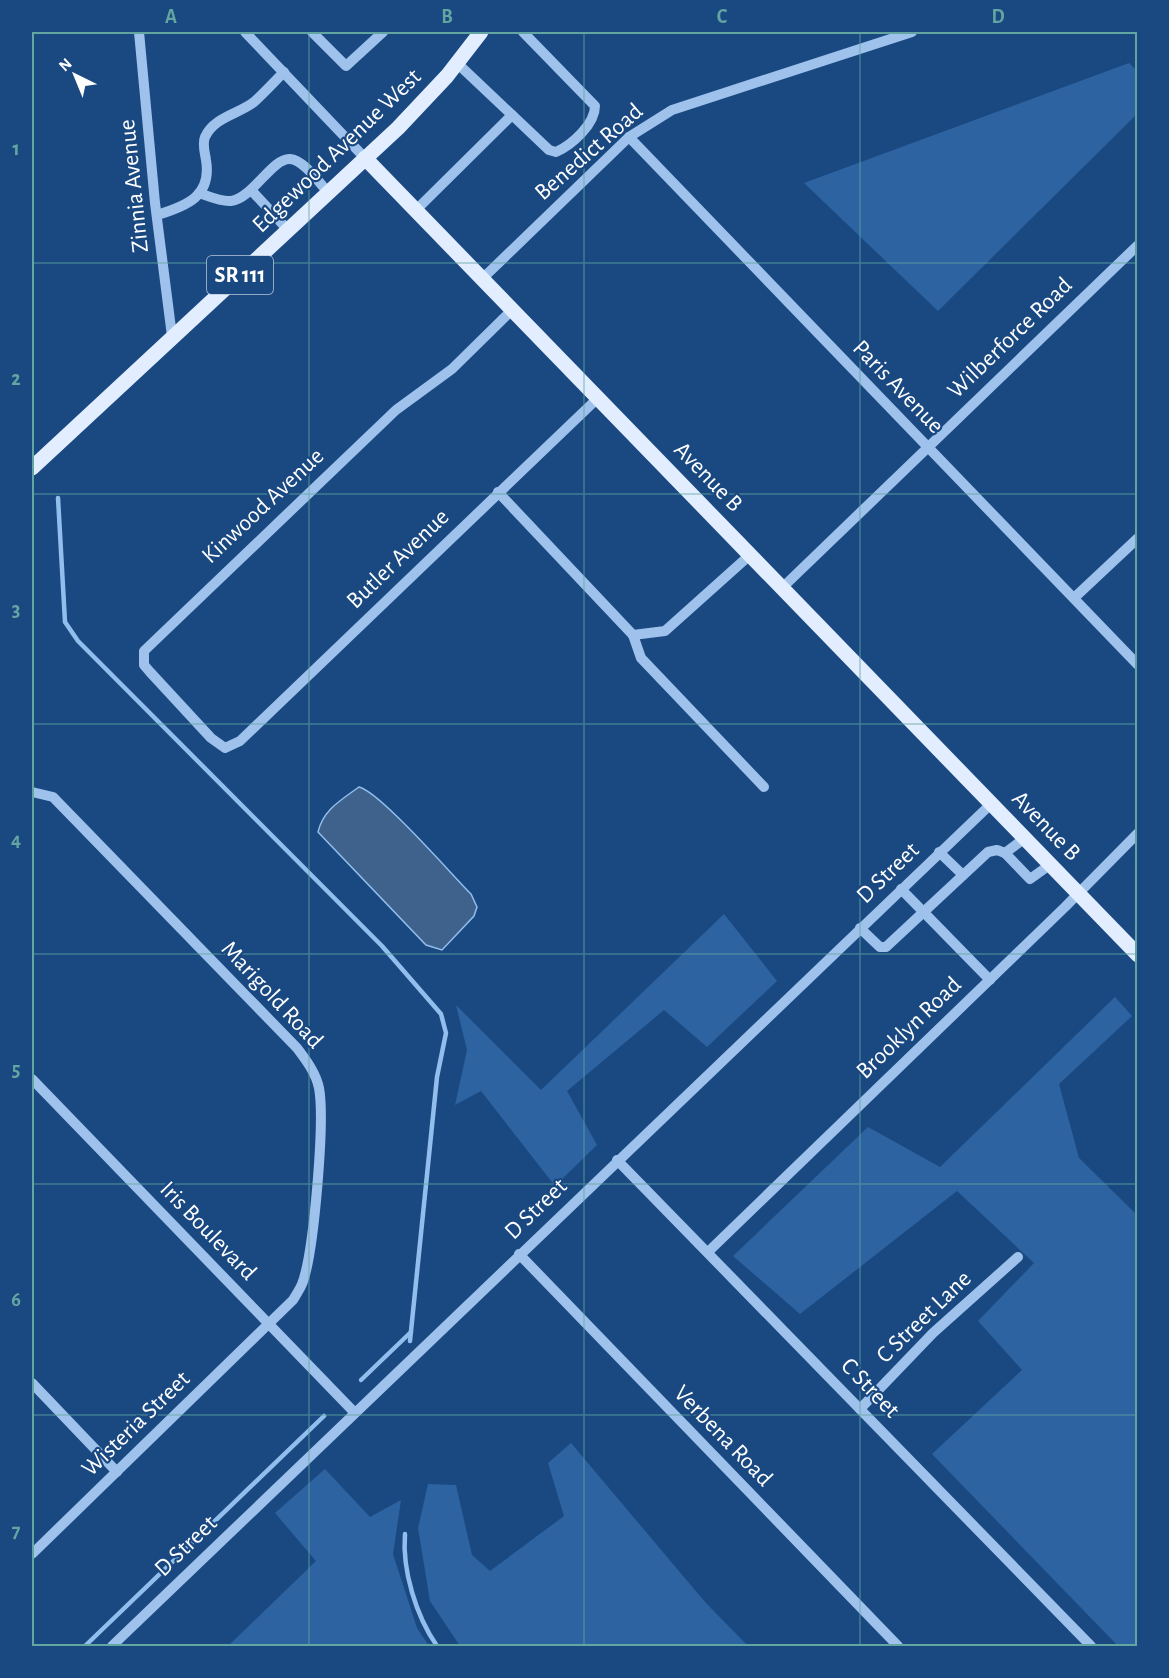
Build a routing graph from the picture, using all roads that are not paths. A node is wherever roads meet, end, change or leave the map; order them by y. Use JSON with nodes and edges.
{"nodes":[{"id":1,"x":139,"y":32,"type":"edge"},
{"id":2,"x":312,"y":32,"type":"edge"},
{"id":3,"x":383,"y":32,"type":"edge"},
{"id":4,"x":481,"y":32,"type":"edge"},
{"id":5,"x":523,"y":32,"type":"edge"},
{"id":6,"x":912,"y":32,"type":"edge"},
{"id":7,"x":251,"y":34,"type":"edge"},
{"id":8,"x":457,"y":63,"type":"junction"},
{"id":9,"x":284,"y":72,"type":"junction"},
{"id":10,"x":512,"y":115,"type":"junction"},
{"id":11,"x":629,"y":137,"type":"junction"},
{"id":12,"x":365,"y":158,"type":"junction"},
{"id":13,"x":251,"y":190,"type":"junction"},
{"id":14,"x":328,"y":192,"type":"junction"},
{"id":15,"x":199,"y":193,"type":"junction"},
{"id":16,"x":417,"y":210,"type":"junction"},
{"id":17,"x":157,"y":215,"type":"junction"},
{"id":18,"x":288,"y":230,"type":"junction"},
{"id":19,"x":1137,"y":245,"type":"edge"},
{"id":20,"x":483,"y":278,"type":"junction"},
{"id":21,"x":513,"y":309,"type":"junction"},
{"id":22,"x":172,"y":336,"type":"junction"},
{"id":23,"x":599,"y":397,"type":"junction"},
{"id":24,"x":927,"y":447,"type":"junction"},
{"id":25,"x":32,"y":468,"type":"edge"},
{"id":26,"x":498,"y":492,"type":"junction"},
{"id":27,"x":1137,"y":538,"type":"edge"},
{"id":28,"x":752,"y":554,"type":"junction"},
{"id":29,"x":783,"y":587,"type":"junction"},
{"id":30,"x":1074,"y":598,"type":"junction"},
{"id":31,"x":633,"y":635,"type":"junction"},
{"id":32,"x":1137,"y":665,"type":"edge"},
{"id":33,"x":225,"y":748,"type":"joint"},
{"id":34,"x":764,"y":787,"type":"dead end"},
{"id":35,"x":32,"y":792,"type":"edge"},
{"id":36,"x":992,"y":803,"type":"junction"},
{"id":37,"x":1137,"y":833,"type":"edge"},
{"id":38,"x":1025,"y":838,"type":"junction"},
{"id":39,"x":939,"y":852,"type":"junction"},
{"id":40,"x":1005,"y":854,"type":"junction"},
{"id":41,"x":1051,"y":864,"type":"junction"},
{"id":42,"x":963,"y":875,"type":"junction"},
{"id":43,"x":901,"y":889,"type":"junction"},
{"id":44,"x":1079,"y":893,"type":"junction"},
{"id":45,"x":924,"y":913,"type":"junction"},
{"id":46,"x":860,"y":928,"type":"junction"},
{"id":47,"x":1137,"y":955,"type":"edge"},
{"id":48,"x":990,"y":980,"type":"junction"},
{"id":49,"x":32,"y":1079,"type":"edge"},
{"id":50,"x":617,"y":1160,"type":"junction"},
{"id":51,"x":709,"y":1251,"type":"junction"},
{"id":52,"x":519,"y":1254,"type":"junction"},
{"id":53,"x":1018,"y":1257,"type":"dead end"},
{"id":54,"x":270,"y":1325,"type":"junction"},
{"id":55,"x":32,"y":1383,"type":"edge"},
{"id":56,"x":860,"y":1409,"type":"junction"},
{"id":57,"x":354,"y":1412,"type":"junction"},
{"id":58,"x":117,"y":1472,"type":"junction"},
{"id":59,"x":32,"y":1554,"type":"edge"},
{"id":60,"x":112,"y":1647,"type":"edge"},
{"id":61,"x":898,"y":1647,"type":"edge"},
{"id":62,"x":1091,"y":1647,"type":"edge"}],
"edges":[{"from":1,"to":17,"type":"street","name":"Zinnia Avenue"},
{"from":2,"to":3,"type":"street"},
{"from":4,"to":8,"type":"main road","name":"Edgewood Avenue West","number":"SR 111"},
{"from":5,"to":10,"type":"street"},
{"from":6,"to":11,"type":"street","name":"Benedict Road"},
{"from":7,"to":9,"type":"street","name":"Avenue B"},
{"from":8,"to":10,"type":"street"},
{"from":8,"to":12,"type":"main road","name":"Edgewood Avenue West","number":"SR 111"},
{"from":9,"to":12,"type":"street","name":"Avenue B"},
{"from":9,"to":15,"type":"street"},
{"from":10,"to":16,"type":"street"},
{"from":11,"to":20,"type":"street","name":"Benedict Road"},
{"from":11,"to":24,"type":"street","name":"Paris Avenue"},
{"from":12,"to":14,"type":"main road","name":"Edgewood Avenue West","number":"SR 111"},
{"from":12,"to":16,"type":"main road","name":"Avenue B"},
{"from":13,"to":14,"type":"street"},
{"from":13,"to":15,"type":"street"},
{"from":13,"to":18,"type":"street"},
{"from":14,"to":18,"type":"main road","name":"Edgewood Avenue West","number":"SR 111"},
{"from":15,"to":17,"type":"street"},
{"from":16,"to":20,"type":"main road","name":"Avenue B"},
{"from":17,"to":22,"type":"street","name":"Zinnia Avenue"},
{"from":18,"to":22,"type":"main road","name":"Edgewood Avenue West","number":"SR 111"},
{"from":19,"to":24,"type":"street","name":"Wilberforce Road"},
{"from":20,"to":21,"type":"main road","name":"Avenue B"},
{"from":21,"to":23,"type":"main road","name":"Avenue B"},
{"from":21,"to":33,"type":"street","name":"Kinwood Avenue"},
{"from":22,"to":25,"type":"main road","name":"Edgewood Avenue West","number":"SR 111"},
{"from":23,"to":26,"type":"street","name":"Butler Avenue"},
{"from":23,"to":28,"type":"main road","name":"Avenue B"},
{"from":24,"to":29,"type":"street","name":"Wilberforce Road"},
{"from":24,"to":30,"type":"street","name":"Paris Avenue"},
{"from":26,"to":31,"type":"street"},
{"from":26,"to":33,"type":"street","name":"Butler Avenue"},
{"from":27,"to":30,"type":"street"},
{"from":28,"to":29,"type":"main road","name":"Avenue B"},
{"from":28,"to":31,"type":"street"},
{"from":29,"to":36,"type":"main road","name":"Avenue B"},
{"from":30,"to":32,"type":"street","name":"Paris Avenue"},
{"from":31,"to":34,"type":"street"},
{"from":35,"to":54,"type":"street","name":"Marigold Road"},
{"from":36,"to":38,"type":"main road","name":"Avenue B"},
{"from":36,"to":39,"type":"street","name":"D Street"},
{"from":37,"to":44,"type":"street","name":"Brooklyn Road"},
{"from":38,"to":40,"type":"street"},
{"from":38,"to":41,"type":"main road","name":"Avenue B"},
{"from":39,"to":42,"type":"street"},
{"from":39,"to":43,"type":"street","name":"D Street"},
{"from":40,"to":41,"type":"street"},
{"from":40,"to":42,"type":"street"},
{"from":41,"to":44,"type":"main road","name":"Avenue B"},
{"from":42,"to":45,"type":"street"},
{"from":43,"to":45,"type":"street"},
{"from":43,"to":46,"type":"street","name":"D Street"},
{"from":44,"to":47,"type":"main road","name":"Avenue B"},
{"from":44,"to":48,"type":"street","name":"Brooklyn Road"},
{"from":45,"to":46,"type":"street"},
{"from":45,"to":48,"type":"street"},
{"from":46,"to":50,"type":"street","name":"D Street"},
{"from":48,"to":51,"type":"street","name":"Brooklyn Road"},
{"from":49,"to":54,"type":"street","name":"Iris Boulevard"},
{"from":50,"to":51,"type":"street","name":"C Street"},
{"from":50,"to":52,"type":"street","name":"D Street"},
{"from":51,"to":56,"type":"street","name":"C Street"},
{"from":52,"to":57,"type":"street","name":"D Street"},
{"from":52,"to":61,"type":"street","name":"Verbena Road"},
{"from":53,"to":56,"type":"street","name":"C Street Lane"},
{"from":54,"to":57,"type":"street","name":"Iris Boulevard"},
{"from":54,"to":58,"type":"street","name":"Wisteria Street"},
{"from":55,"to":58,"type":"street"},
{"from":56,"to":62,"type":"street","name":"C Street"},
{"from":57,"to":60,"type":"street","name":"D Street"},
{"from":58,"to":59,"type":"street","name":"Wisteria Street"}]}
